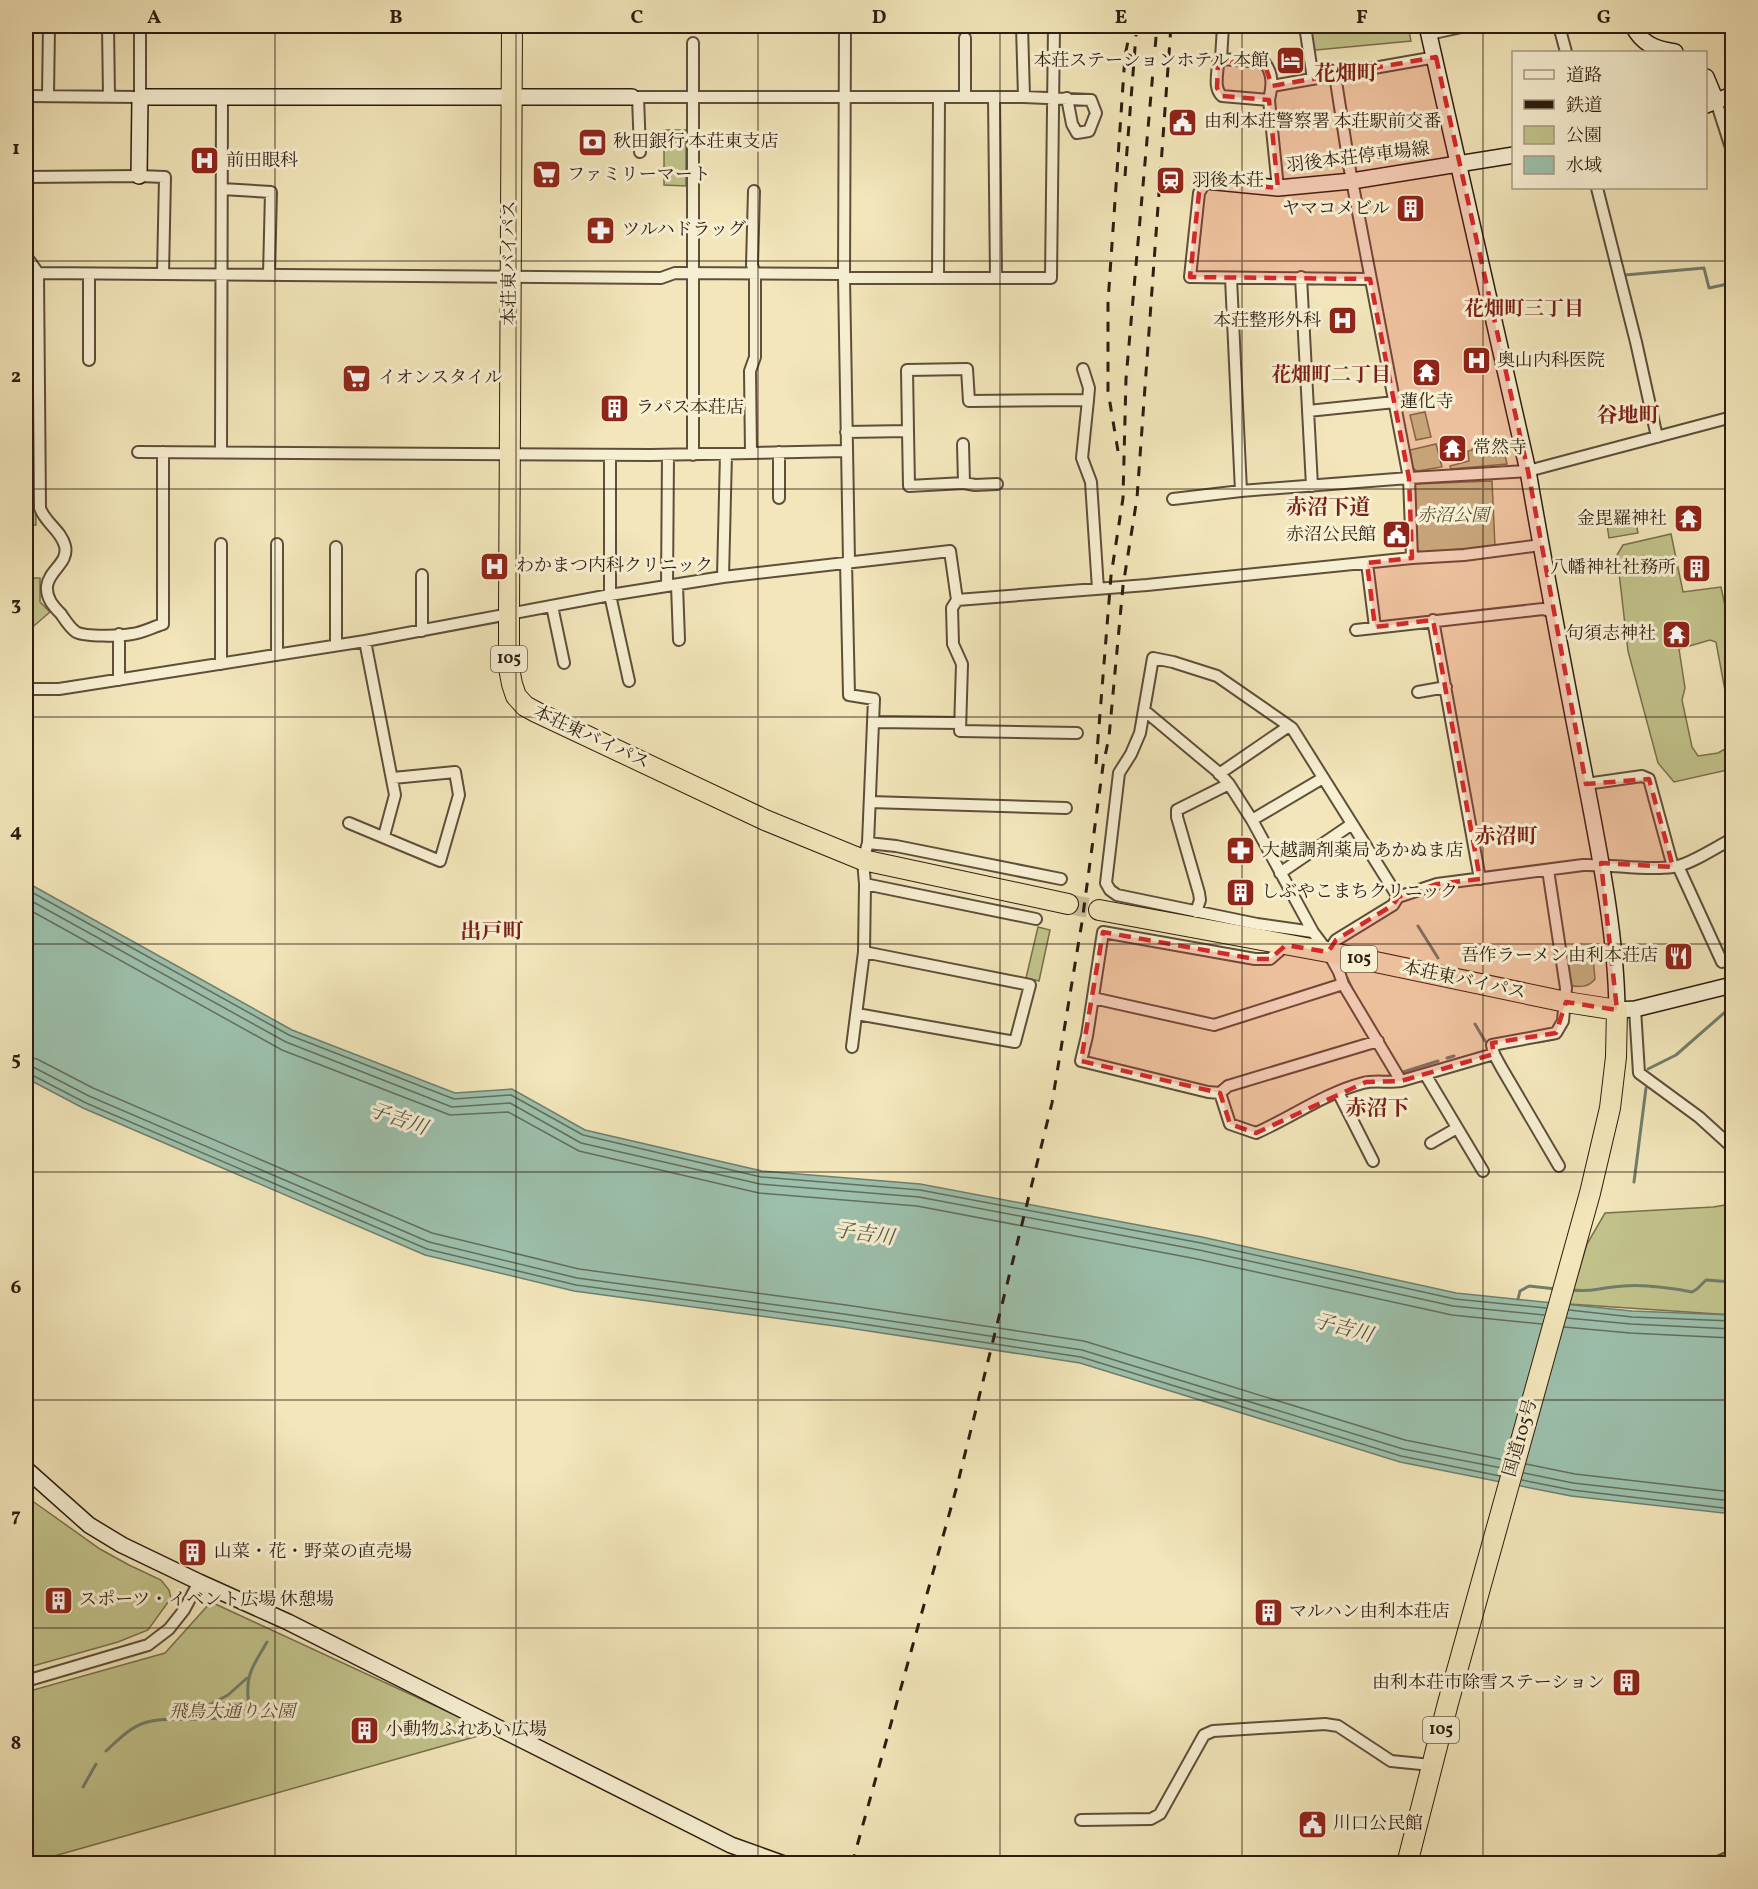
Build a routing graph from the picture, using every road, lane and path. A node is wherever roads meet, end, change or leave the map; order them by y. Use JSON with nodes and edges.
{"nodes":[{"id":1,"x":49,"y":26,"type":"edge"},
{"id":2,"x":108,"y":26,"type":"edge"},
{"id":3,"x":140,"y":26,"type":"edge"},
{"id":4,"x":512,"y":26,"type":"edge"},
{"id":5,"x":845,"y":26,"type":"edge"},
{"id":6,"x":1022,"y":26,"type":"edge"},
{"id":7,"x":1054,"y":26,"type":"edge"},
{"id":8,"x":1223,"y":26,"type":"edge"},
{"id":9,"x":1305,"y":26,"type":"edge"},
{"id":10,"x":1466,"y":26,"type":"edge"},
{"id":11,"x":1559,"y":26,"type":"edge"},
{"id":12,"x":1634,"y":26,"type":"edge"},
{"id":13,"x":1428,"y":30,"type":"edge"},
{"id":14,"x":965,"y":38,"type":"dead end"},
{"id":15,"x":693,"y":43,"type":"dead end"},
{"id":16,"x":1566,"y":51,"type":"edge"},
{"id":17,"x":1669,"y":51,"type":"edge"},
{"id":18,"x":1436,"y":57,"type":"junction"},
{"id":19,"x":1221,"y":59,"type":"junction"},
{"id":20,"x":1335,"y":75,"type":"junction"},
{"id":21,"x":1313,"y":79,"type":"junction"},
{"id":22,"x":1707,"y":82,"type":"edge"},
{"id":23,"x":1272,"y":86,"type":"junction"},
{"id":24,"x":1732,"y":95,"type":"edge"},
{"id":25,"x":26,"y":96,"type":"edge"},
{"id":26,"x":48,"y":96,"type":"junction"},
{"id":27,"x":222,"y":96,"type":"junction"},
{"id":28,"x":512,"y":96,"type":"junction"},
{"id":29,"x":109,"y":97,"type":"junction"},
{"id":30,"x":140,"y":97,"type":"junction"},
{"id":31,"x":635,"y":97,"type":"junction"},
{"id":32,"x":694,"y":98,"type":"junction"},
{"id":33,"x":846,"y":98,"type":"junction"},
{"id":34,"x":939,"y":98,"type":"junction"},
{"id":35,"x":965,"y":98,"type":"junction"},
{"id":36,"x":994,"y":98,"type":"junction"},
{"id":37,"x":1024,"y":98,"type":"junction"},
{"id":38,"x":1055,"y":98,"type":"junction"},
{"id":39,"x":1066,"y":98,"type":"dead end"},
{"id":40,"x":1269,"y":100,"type":"junction"},
{"id":41,"x":1711,"y":103,"type":"edge"},
{"id":42,"x":1732,"y":151,"type":"edge"},
{"id":43,"x":640,"y":152,"type":"dead end"},
{"id":44,"x":1512,"y":155,"type":"edge"},
{"id":45,"x":1459,"y":164,"type":"junction"},
{"id":46,"x":139,"y":176,"type":"junction"},
{"id":47,"x":26,"y":177,"type":"edge"},
{"id":48,"x":1206,"y":181,"type":"joint"},
{"id":49,"x":1352,"y":181,"type":"junction"},
{"id":50,"x":1278,"y":188,"type":"junction"},
{"id":51,"x":222,"y":189,"type":"junction"},
{"id":52,"x":1597,"y":189,"type":"edge"},
{"id":53,"x":754,"y":191,"type":"dead end"},
{"id":54,"x":26,"y":256,"type":"edge"},
{"id":55,"x":38,"y":273,"type":"junction"},
{"id":56,"x":693,"y":273,"type":"junction"},
{"id":57,"x":89,"y":274,"type":"junction"},
{"id":58,"x":163,"y":274,"type":"junction"},
{"id":59,"x":755,"y":274,"type":"junction"},
{"id":60,"x":221,"y":275,"type":"junction"},
{"id":61,"x":269,"y":275,"type":"junction"},
{"id":62,"x":844,"y":276,"type":"junction"},
{"id":63,"x":510,"y":277,"type":"junction"},
{"id":64,"x":1301,"y":277,"type":"junction"},
{"id":65,"x":938,"y":278,"type":"junction"},
{"id":66,"x":996,"y":278,"type":"junction"},
{"id":67,"x":1231,"y":278,"type":"junction"},
{"id":68,"x":1370,"y":279,"type":"junction"},
{"id":69,"x":89,"y":360,"type":"dead end"},
{"id":70,"x":1083,"y":369,"type":"dead end"},
{"id":71,"x":1088,"y":400,"type":"junction"},
{"id":72,"x":1395,"y":402,"type":"junction"},
{"id":73,"x":1308,"y":411,"type":"junction"},
{"id":74,"x":1732,"y":417,"type":"edge"},
{"id":75,"x":908,"y":431,"type":"junction"},
{"id":76,"x":846,"y":432,"type":"junction"},
{"id":77,"x":1657,"y":437,"type":"junction"},
{"id":78,"x":963,"y":444,"type":"dead end"},
{"id":79,"x":846,"y":451,"type":"junction"},
{"id":80,"x":138,"y":452,"type":"dead end"},
{"id":81,"x":163,"y":452,"type":"junction"},
{"id":82,"x":221,"y":452,"type":"junction"},
{"id":83,"x":751,"y":453,"type":"junction"},
{"id":84,"x":779,"y":453,"type":"junction"},
{"id":85,"x":693,"y":454,"type":"junction"},
{"id":86,"x":726,"y":454,"type":"junction"},
{"id":87,"x":511,"y":455,"type":"junction"},
{"id":88,"x":610,"y":455,"type":"junction"},
{"id":89,"x":668,"y":455,"type":"junction"},
{"id":90,"x":1528,"y":471,"type":"junction"},
{"id":91,"x":1409,"y":478,"type":"junction"},
{"id":92,"x":964,"y":483,"type":"junction"},
{"id":93,"x":997,"y":484,"type":"dead end"},
{"id":94,"x":1312,"y":486,"type":"junction"},
{"id":95,"x":1241,"y":492,"type":"junction"},
{"id":96,"x":779,"y":498,"type":"dead end"},
{"id":97,"x":1173,"y":499,"type":"dead end"},
{"id":98,"x":221,"y":544,"type":"dead end"},
{"id":99,"x":277,"y":544,"type":"dead end"},
{"id":100,"x":1541,"y":545,"type":"junction"},
{"id":101,"x":336,"y":547,"type":"dead end"},
{"id":102,"x":1412,"y":558,"type":"junction"},
{"id":103,"x":848,"y":562,"type":"junction"},
{"id":104,"x":1367,"y":563,"type":"junction"},
{"id":105,"x":422,"y":575,"type":"dead end"},
{"id":106,"x":723,"y":577,"type":"junction"},
{"id":107,"x":672,"y":585,"type":"junction"},
{"id":108,"x":1098,"y":589,"type":"junction"},
{"id":109,"x":610,"y":595,"type":"junction"},
{"id":110,"x":957,"y":600,"type":"junction"},
{"id":111,"x":552,"y":606,"type":"junction"},
{"id":112,"x":1553,"y":612,"type":"junction"},
{"id":113,"x":509,"y":614,"type":"junction"},
{"id":114,"x":1433,"y":620,"type":"junction"},
{"id":115,"x":1375,"y":627,"type":"junction"},
{"id":116,"x":1356,"y":630,"type":"dead end"},
{"id":117,"x":422,"y":631,"type":"junction"},
{"id":118,"x":119,"y":634,"type":"junction"},
{"id":119,"x":679,"y":640,"type":"dead end"},
{"id":120,"x":365,"y":641,"type":"junction"},
{"id":121,"x":336,"y":645,"type":"junction"},
{"id":122,"x":277,"y":655,"type":"junction"},
{"id":123,"x":564,"y":663,"type":"dead end"},
{"id":124,"x":221,"y":664,"type":"junction"},
{"id":125,"x":119,"y":680,"type":"junction"},
{"id":126,"x":629,"y":681,"type":"dead end"},
{"id":127,"x":1446,"y":687,"type":"junction"},
{"id":128,"x":26,"y":689,"type":"edge"},
{"id":129,"x":1418,"y":692,"type":"dead end"},
{"id":130,"x":1145,"y":711,"type":"junction"},
{"id":131,"x":873,"y":722,"type":"junction"},
{"id":132,"x":960,"y":723,"type":"junction"},
{"id":133,"x":1289,"y":726,"type":"junction"},
{"id":134,"x":1077,"y":734,"type":"dead end"},
{"id":135,"x":1219,"y":774,"type":"junction"},
{"id":136,"x":393,"y":778,"type":"junction"},
{"id":137,"x":1323,"y":778,"type":"junction"},
{"id":138,"x":1229,"y":784,"type":"junction"},
{"id":139,"x":1586,"y":784,"type":"junction"},
{"id":140,"x":870,"y":802,"type":"junction"},
{"id":141,"x":1066,"y":808,"type":"dead end"},
{"id":142,"x":1252,"y":820,"type":"junction"},
{"id":143,"x":349,"y":822,"type":"dead end"},
{"id":144,"x":1352,"y":825,"type":"junction"},
{"id":145,"x":384,"y":836,"type":"junction"},
{"id":146,"x":1732,"y":839,"type":"edge"},
{"id":147,"x":866,"y":851,"type":"junction"},
{"id":148,"x":1602,"y":864,"type":"junction"},
{"id":149,"x":1675,"y":867,"type":"junction"},
{"id":150,"x":1548,"y":870,"type":"junction"},
{"id":151,"x":1280,"y":873,"type":"junction"},
{"id":152,"x":1061,"y":879,"type":"dead end"},
{"id":153,"x":1480,"y":879,"type":"junction"},
{"id":154,"x":865,"y":884,"type":"junction"},
{"id":155,"x":1398,"y":897,"type":"junction"},
{"id":156,"x":1068,"y":904,"type":"tunnel mouth"},
{"id":157,"x":1100,"y":910,"type":"tunnel mouth"},
{"id":158,"x":1196,"y":912,"type":"junction"},
{"id":159,"x":1036,"y":919,"type":"dead end"},
{"id":160,"x":1313,"y":932,"type":"junction"},
{"id":161,"x":1286,"y":945,"type":"junction"},
{"id":162,"x":864,"y":952,"type":"junction"},
{"id":163,"x":1328,"y":952,"type":"junction"},
{"id":164,"x":1722,"y":962,"type":"dead end"},
{"id":165,"x":1343,"y":984,"type":"junction"},
{"id":166,"x":1732,"y":985,"type":"edge"},
{"id":167,"x":1093,"y":998,"type":"junction"},
{"id":168,"x":1566,"y":1002,"type":"junction"},
{"id":169,"x":1626,"y":1010,"type":"junction"},
{"id":170,"x":857,"y":1014,"type":"junction"},
{"id":171,"x":1378,"y":1041,"type":"junction"},
{"id":172,"x":852,"y":1047,"type":"dead end"},
{"id":173,"x":1494,"y":1054,"type":"junction"},
{"id":174,"x":1425,"y":1074,"type":"junction"},
{"id":175,"x":1401,"y":1081,"type":"junction"},
{"id":176,"x":1338,"y":1092,"type":"junction"},
{"id":177,"x":1220,"y":1093,"type":"junction"},
{"id":178,"x":1457,"y":1128,"type":"junction"},
{"id":179,"x":1431,"y":1143,"type":"dead end"},
{"id":180,"x":1732,"y":1148,"type":"edge"},
{"id":181,"x":1373,"y":1161,"type":"dead end"},
{"id":182,"x":1559,"y":1166,"type":"dead end"},
{"id":183,"x":1483,"y":1172,"type":"dead end"},
{"id":184,"x":26,"y":1468,"type":"edge"},
{"id":185,"x":199,"y":1582,"type":"junction"},
{"id":186,"x":26,"y":1681,"type":"edge"},
{"id":187,"x":1431,"y":1765,"type":"junction"},
{"id":188,"x":1081,"y":1821,"type":"dead end"},
{"id":189,"x":1732,"y":1856,"type":"edge"},
{"id":190,"x":781,"y":1863,"type":"edge"},
{"id":191,"x":1407,"y":1863,"type":"edge"},
{"id":192,"x":1713,"y":1863,"type":"edge"}],
"edges":[{"from":1,"to":26,"type":"street"},
{"from":2,"to":29,"type":"street"},
{"from":3,"to":30,"type":"street"},
{"from":4,"to":28,"type":"highway","name":"本荘東バイパス","number":"105"},
{"from":5,"to":33,"type":"street"},
{"from":6,"to":37,"type":"street"},
{"from":7,"to":38,"type":"street"},
{"from":8,"to":19,"type":"street"},
{"from":9,"to":21,"type":"street"},
{"from":10,"to":13,"type":"street"},
{"from":11,"to":16,"type":"street"},
{"from":12,"to":17,"type":"street"},
{"from":13,"to":18,"type":"street"},
{"from":14,"to":35,"type":"street"},
{"from":15,"to":32,"type":"street"},
{"from":18,"to":20,"type":"street"},
{"from":18,"to":45,"type":"street"},
{"from":19,"to":23,"type":"street"},
{"from":19,"to":40,"type":"street"},
{"from":20,"to":21,"type":"street"},
{"from":20,"to":49,"type":"street"},
{"from":21,"to":23,"type":"street"},
{"from":22,"to":41,"type":"street"},
{"from":23,"to":40,"type":"street"},
{"from":24,"to":41,"type":"street"},
{"from":25,"to":26,"type":"street"},
{"from":26,"to":29,"type":"street"},
{"from":27,"to":28,"type":"street"},
{"from":27,"to":30,"type":"street"},
{"from":27,"to":51,"type":"street"},
{"from":28,"to":31,"type":"street"},
{"from":28,"to":63,"type":"highway","name":"本荘東バイパス","number":"105"},
{"from":29,"to":30,"type":"street"},
{"from":30,"to":46,"type":"street"},
{"from":31,"to":32,"type":"street"},
{"from":31,"to":43,"type":"street"},
{"from":32,"to":33,"type":"street"},
{"from":32,"to":56,"type":"street"},
{"from":33,"to":34,"type":"street"},
{"from":33,"to":62,"type":"street"},
{"from":34,"to":35,"type":"street"},
{"from":34,"to":65,"type":"street"},
{"from":35,"to":36,"type":"street"},
{"from":36,"to":37,"type":"street"},
{"from":36,"to":66,"type":"street"},
{"from":37,"to":38,"type":"street"},
{"from":38,"to":39,"type":"street"},
{"from":38,"to":66,"type":"street"},
{"from":40,"to":50,"type":"street"},
{"from":41,"to":42,"type":"street"},
{"from":44,"to":45,"type":"street","name":"羽後本荘停車場線"},
{"from":45,"to":49,"type":"street","name":"羽後本荘停車場線"},
{"from":45,"to":90,"type":"street"},
{"from":46,"to":47,"type":"street"},
{"from":46,"to":58,"type":"street"},
{"from":48,"to":50,"type":"street","name":"羽後本荘停車場線"},
{"from":48,"to":67,"type":"street"},
{"from":49,"to":50,"type":"street","name":"羽後本荘停車場線"},
{"from":49,"to":68,"type":"street"},
{"from":51,"to":60,"type":"street"},
{"from":51,"to":61,"type":"street"},
{"from":52,"to":77,"type":"street"},
{"from":53,"to":59,"type":"street"},
{"from":54,"to":55,"type":"street"},
{"from":55,"to":57,"type":"street"},
{"from":55,"to":118,"type":"street"},
{"from":56,"to":59,"type":"street"},
{"from":56,"to":63,"type":"street"},
{"from":56,"to":85,"type":"street"},
{"from":57,"to":58,"type":"street"},
{"from":57,"to":69,"type":"street"},
{"from":58,"to":60,"type":"street"},
{"from":59,"to":62,"type":"street"},
{"from":59,"to":83,"type":"street"},
{"from":60,"to":61,"type":"street"},
{"from":60,"to":82,"type":"street"},
{"from":61,"to":63,"type":"street"},
{"from":62,"to":65,"type":"street"},
{"from":62,"to":76,"type":"street"},
{"from":63,"to":87,"type":"highway","name":"本荘東バイパス","number":"105"},
{"from":64,"to":67,"type":"street"},
{"from":64,"to":68,"type":"street"},
{"from":64,"to":73,"type":"street"},
{"from":65,"to":66,"type":"street"},
{"from":67,"to":95,"type":"street"},
{"from":68,"to":72,"type":"street"},
{"from":70,"to":71,"type":"street"},
{"from":71,"to":75,"type":"street"},
{"from":71,"to":108,"type":"street"},
{"from":72,"to":73,"type":"street"},
{"from":72,"to":91,"type":"street"},
{"from":73,"to":94,"type":"street"},
{"from":74,"to":77,"type":"street"},
{"from":75,"to":76,"type":"street"},
{"from":75,"to":92,"type":"street"},
{"from":76,"to":79,"type":"street"},
{"from":77,"to":90,"type":"street"},
{"from":78,"to":92,"type":"street"},
{"from":79,"to":84,"type":"street"},
{"from":79,"to":103,"type":"street"},
{"from":80,"to":81,"type":"street"},
{"from":81,"to":82,"type":"street"},
{"from":81,"to":118,"type":"street"},
{"from":82,"to":87,"type":"street"},
{"from":83,"to":84,"type":"street"},
{"from":83,"to":86,"type":"street"},
{"from":84,"to":96,"type":"street"},
{"from":85,"to":86,"type":"street"},
{"from":85,"to":89,"type":"street"},
{"from":86,"to":106,"type":"street"},
{"from":87,"to":88,"type":"street"},
{"from":87,"to":113,"type":"highway","name":"本荘東バイパス","number":"105"},
{"from":88,"to":89,"type":"street"},
{"from":88,"to":109,"type":"street"},
{"from":89,"to":107,"type":"street"},
{"from":90,"to":91,"type":"street"},
{"from":90,"to":100,"type":"street"},
{"from":91,"to":94,"type":"street"},
{"from":91,"to":102,"type":"street"},
{"from":92,"to":93,"type":"street"},
{"from":94,"to":95,"type":"street"},
{"from":95,"to":97,"type":"street"},
{"from":98,"to":124,"type":"street"},
{"from":99,"to":122,"type":"street"},
{"from":100,"to":102,"type":"street"},
{"from":100,"to":112,"type":"street"},
{"from":101,"to":121,"type":"street"},
{"from":102,"to":104,"type":"street"},
{"from":103,"to":106,"type":"street"},
{"from":103,"to":110,"type":"street"},
{"from":103,"to":131,"type":"street"},
{"from":104,"to":108,"type":"street"},
{"from":104,"to":115,"type":"street"},
{"from":105,"to":117,"type":"street"},
{"from":106,"to":107,"type":"street"},
{"from":107,"to":109,"type":"street"},
{"from":107,"to":119,"type":"street"},
{"from":108,"to":110,"type":"street"},
{"from":109,"to":111,"type":"street"},
{"from":109,"to":126,"type":"street"},
{"from":110,"to":132,"type":"street"},
{"from":111,"to":113,"type":"street"},
{"from":111,"to":123,"type":"street"},
{"from":112,"to":114,"type":"street"},
{"from":112,"to":139,"type":"street"},
{"from":113,"to":117,"type":"street"},
{"from":113,"to":147,"type":"highway","name":"本荘東バイパス","number":"105"},
{"from":114,"to":115,"type":"street"},
{"from":114,"to":127,"type":"street"},
{"from":115,"to":116,"type":"street"},
{"from":117,"to":120,"type":"street"},
{"from":118,"to":125,"type":"street"},
{"from":120,"to":121,"type":"street"},
{"from":120,"to":136,"type":"street"},
{"from":121,"to":122,"type":"street"},
{"from":122,"to":124,"type":"street"},
{"from":124,"to":125,"type":"street"},
{"from":125,"to":128,"type":"street"},
{"from":127,"to":129,"type":"street"},
{"from":127,"to":153,"type":"street"},
{"from":130,"to":133,"type":"street"},
{"from":130,"to":135,"type":"street"},
{"from":130,"to":158,"type":"street"},
{"from":131,"to":132,"type":"street"},
{"from":131,"to":140,"type":"street"},
{"from":132,"to":134,"type":"street"},
{"from":133,"to":135,"type":"street"},
{"from":133,"to":137,"type":"street"},
{"from":135,"to":138,"type":"street"},
{"from":136,"to":145,"type":"street"},
{"from":136,"to":145,"type":"street"},
{"from":137,"to":142,"type":"street"},
{"from":137,"to":144,"type":"street"},
{"from":138,"to":142,"type":"street"},
{"from":138,"to":158,"type":"street"},
{"from":139,"to":148,"type":"street"},
{"from":139,"to":149,"type":"street"},
{"from":140,"to":141,"type":"street"},
{"from":140,"to":147,"type":"street"},
{"from":142,"to":151,"type":"street"},
{"from":143,"to":145,"type":"street"},
{"from":144,"to":151,"type":"street"},
{"from":144,"to":155,"type":"street"},
{"from":146,"to":149,"type":"street"},
{"from":147,"to":152,"type":"street"},
{"from":147,"to":154,"type":"street"},
{"from":147,"to":156,"type":"highway","name":"本荘東バイパス","number":"105"},
{"from":148,"to":149,"type":"street"},
{"from":148,"to":150,"type":"street"},
{"from":148,"to":169,"type":"street"},
{"from":149,"to":164,"type":"street"},
{"from":150,"to":153,"type":"street"},
{"from":150,"to":168,"type":"street"},
{"from":151,"to":160,"type":"street"},
{"from":153,"to":155,"type":"street"},
{"from":154,"to":159,"type":"street"},
{"from":154,"to":162,"type":"street"},
{"from":155,"to":163,"type":"street"},
{"from":157,"to":161,"type":"highway","name":"本荘東バイパス","number":"105"},
{"from":158,"to":160,"type":"street"},
{"from":160,"to":163,"type":"street"},
{"from":161,"to":163,"type":"highway","name":"本荘東バイパス","number":"105"},
{"from":161,"to":167,"type":"street"},
{"from":162,"to":170,"type":"street"},
{"from":162,"to":170,"type":"street"},
{"from":163,"to":165,"type":"street"},
{"from":163,"to":168,"type":"highway","name":"本荘東バイパス","number":"105"},
{"from":165,"to":167,"type":"street"},
{"from":165,"to":171,"type":"street"},
{"from":166,"to":169,"type":"street"},
{"from":167,"to":177,"type":"street"},
{"from":168,"to":169,"type":"highway","name":"本荘東バイパス","number":"105"},
{"from":168,"to":173,"type":"street"},
{"from":169,"to":180,"type":"street"},
{"from":169,"to":187,"type":"highway","name":"国道105号","number":"105"},
{"from":170,"to":172,"type":"street"},
{"from":171,"to":175,"type":"street"},
{"from":171,"to":177,"type":"street"},
{"from":173,"to":174,"type":"street"},
{"from":173,"to":182,"type":"street"},
{"from":174,"to":175,"type":"street"},
{"from":174,"to":178,"type":"street"},
{"from":175,"to":176,"type":"street"},
{"from":176,"to":177,"type":"street"},
{"from":176,"to":181,"type":"street"},
{"from":178,"to":179,"type":"street"},
{"from":178,"to":183,"type":"street"},
{"from":184,"to":185,"type":"street"},
{"from":185,"to":186,"type":"street"},
{"from":185,"to":190,"type":"street"},
{"from":187,"to":188,"type":"street"},
{"from":187,"to":191,"type":"highway","name":"国道105号","number":"105"},
{"from":189,"to":192,"type":"street"}]}
